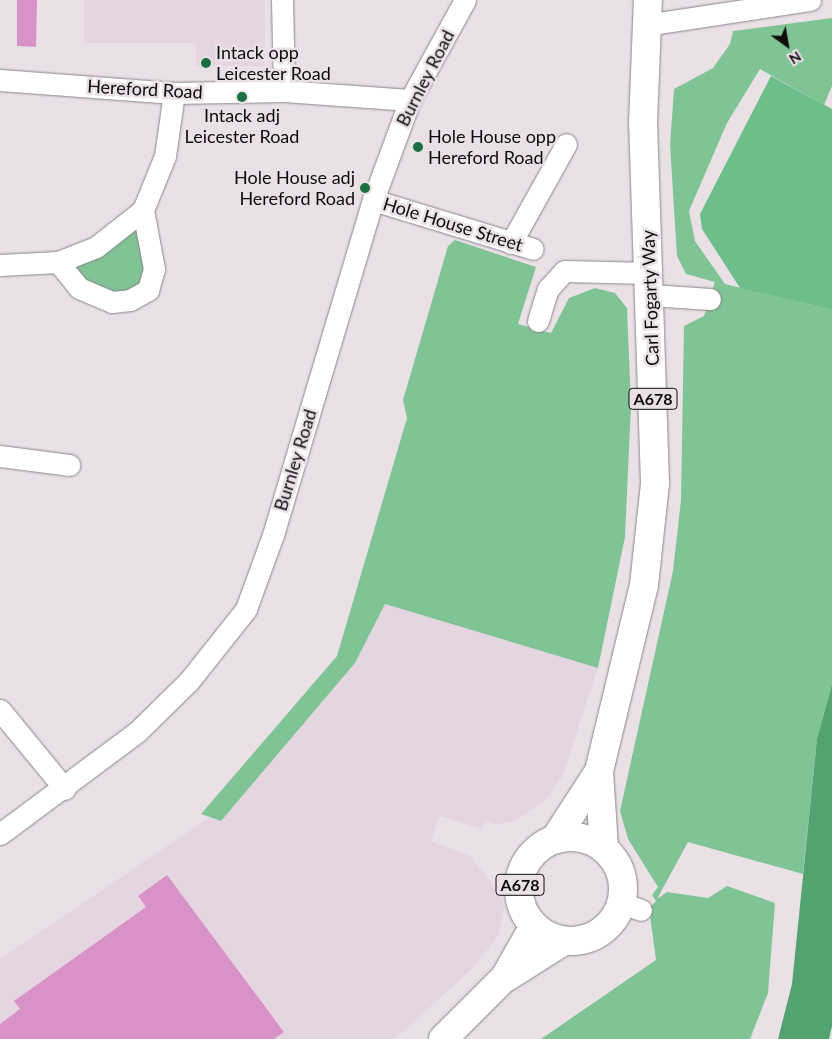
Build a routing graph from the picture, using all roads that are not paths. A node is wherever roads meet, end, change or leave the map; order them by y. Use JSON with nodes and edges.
{"nodes":[{"id":1,"x":282,"y":0,"type":"edge"},
{"id":2,"x":466,"y":0,"type":"edge"},
{"id":3,"x":810,"y":0,"type":"edge"},
{"id":4,"x":647,"y":13,"type":"edge"},
{"id":5,"x":0,"y":80,"type":"edge"},
{"id":6,"x":284,"y":91,"type":"junction"},
{"id":7,"x":174,"y":93,"type":"junction"},
{"id":8,"x":410,"y":100,"type":"junction"},
{"id":9,"x":566,"y":144,"type":"dead end"},
{"id":10,"x":373,"y":200,"type":"junction"},
{"id":11,"x":143,"y":210,"type":"junction"},
{"id":12,"x":512,"y":243,"type":"junction"},
{"id":13,"x":533,"y":249,"type":"dead end"},
{"id":14,"x":58,"y":262,"type":"junction"},
{"id":15,"x":0,"y":265,"type":"edge"},
{"id":16,"x":650,"y":284,"type":"junction"},
{"id":17,"x":710,"y":299,"type":"dead end"},
{"id":18,"x":538,"y":321,"type":"dead end"},
{"id":19,"x":0,"y":456,"type":"edge"},
{"id":20,"x":69,"y":465,"type":"dead end"},
{"id":21,"x":0,"y":710,"type":"edge"},
{"id":22,"x":599,"y":771,"type":"junction"},
{"id":23,"x":65,"y":789,"type":"junction"},
{"id":24,"x":0,"y":834,"type":"edge"},
{"id":25,"x":555,"y":839,"type":"junction"},
{"id":26,"x":604,"y":848,"type":"junction"},
{"id":27,"x":534,"y":926,"type":"junction"},
{"id":28,"x":564,"y":941,"type":"junction"},
{"id":29,"x":505,"y":977,"type":"junction"},
{"id":30,"x":443,"y":1039,"type":"edge"}],
"edges":[{"from":1,"to":6,"type":"street"},
{"from":2,"to":8,"type":"street","name":"Burnley Road"},
{"from":3,"to":4,"type":"street"},
{"from":4,"to":16,"type":"highway","name":"Carl Fogarty Way","number":"A678"},
{"from":5,"to":7,"type":"street","name":"Hereford Road"},
{"from":6,"to":7,"type":"street","name":"Hereford Road"},
{"from":6,"to":8,"type":"street","name":"Hereford Road"},
{"from":7,"to":11,"type":"street"},
{"from":8,"to":10,"type":"street","name":"Burnley Road"},
{"from":9,"to":12,"type":"street"},
{"from":10,"to":12,"type":"street","name":"Hole House Street"},
{"from":10,"to":23,"type":"street","name":"Burnley Road"},
{"from":11,"to":14,"type":"street"},
{"from":11,"to":14,"type":"street"},
{"from":12,"to":13,"type":"street","name":"Hole House Street"},
{"from":14,"to":15,"type":"street"},
{"from":16,"to":17,"type":"street"},
{"from":16,"to":18,"type":"street"},
{"from":16,"to":22,"type":"highway","name":"Carl Fogarty Way","number":"A678"},
{"from":19,"to":20,"type":"street"},
{"from":21,"to":23,"type":"street"},
{"from":22,"to":25,"type":"highway","name":"Carl Fogarty Way","number":"A678"},
{"from":22,"to":26,"type":"highway","name":"Carl Fogarty Way","number":"A678"},
{"from":23,"to":24,"type":"street","name":"Burnley Road"},
{"from":25,"to":26,"type":"highway"},
{"from":25,"to":27,"type":"highway","number":"A678"},
{"from":26,"to":28,"type":"highway","number":"A678"},
{"from":27,"to":28,"type":"highway"},
{"from":27,"to":29,"type":"highway","number":"A678"},
{"from":28,"to":29,"type":"highway","number":"A678"},
{"from":29,"to":30,"type":"highway","number":"A678"}]}
